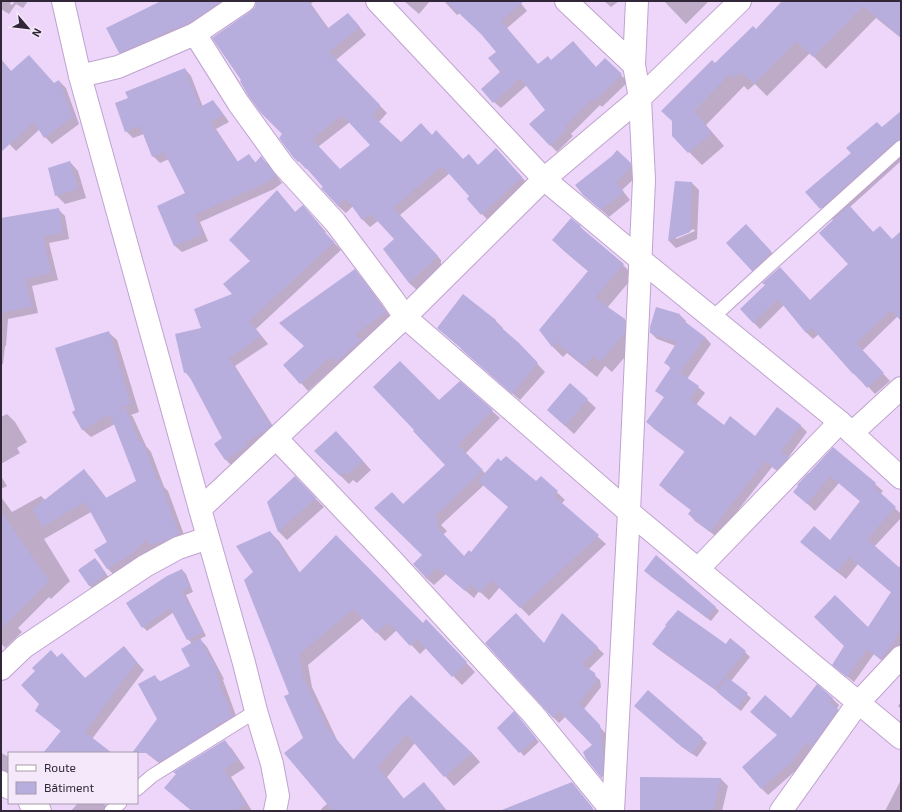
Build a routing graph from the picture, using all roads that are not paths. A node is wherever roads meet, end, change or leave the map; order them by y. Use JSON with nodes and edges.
{"nodes":[{"id":1,"x":63,"y":1,"type":"edge"},
{"id":2,"x":244,"y":1,"type":"edge"},
{"id":3,"x":377,"y":1,"type":"edge"},
{"id":4,"x":566,"y":1,"type":"edge"},
{"id":5,"x":637,"y":1,"type":"edge"},
{"id":6,"x":740,"y":1,"type":"edge"},
{"id":7,"x":195,"y":34,"type":"junction"},
{"id":8,"x":634,"y":65,"type":"junction"},
{"id":9,"x":80,"y":76,"type":"junction"},
{"id":10,"x":640,"y":98,"type":"junction"},
{"id":11,"x":901,"y":147,"type":"edge"},
{"id":12,"x":544,"y":179,"type":"junction"},
{"id":13,"x":641,"y":260,"type":"junction"},
{"id":14,"x":405,"y":317,"type":"junction"},
{"id":15,"x":712,"y":318,"type":"junction"},
{"id":16,"x":901,"y":388,"type":"edge"},
{"id":17,"x":846,"y":428,"type":"junction"},
{"id":18,"x":276,"y":438,"type":"junction"},
{"id":19,"x":901,"y":478,"type":"edge"},
{"id":20,"x":200,"y":509,"type":"junction"},
{"id":21,"x":629,"y":512,"type":"junction"},
{"id":22,"x":208,"y":538,"type":"junction"},
{"id":23,"x":698,"y":569,"type":"junction"},
{"id":24,"x":901,"y":656,"type":"edge"},
{"id":25,"x":1,"y":669,"type":"edge"},
{"id":26,"x":858,"y":703,"type":"junction"},
{"id":27,"x":256,"y":711,"type":"junction"},
{"id":28,"x":901,"y":738,"type":"edge"},
{"id":29,"x":138,"y":788,"type":"edge"},
{"id":30,"x":31,"y":804,"type":"edge"},
{"id":31,"x":119,"y":804,"type":"edge"},
{"id":32,"x":40,"y":811,"type":"edge"},
{"id":33,"x":111,"y":811,"type":"edge"},
{"id":34,"x":275,"y":811,"type":"edge"},
{"id":35,"x":613,"y":811,"type":"edge"},
{"id":36,"x":781,"y":811,"type":"edge"}],
"edges":[{"from":1,"to":9,"type":"street"},
{"from":2,"to":7,"type":"street"},
{"from":3,"to":12,"type":"street"},
{"from":4,"to":8,"type":"street"},
{"from":5,"to":8,"type":"street"},
{"from":6,"to":10,"type":"street"},
{"from":7,"to":9,"type":"street"},
{"from":7,"to":14,"type":"street"},
{"from":8,"to":10,"type":"street"},
{"from":9,"to":20,"type":"street"},
{"from":10,"to":12,"type":"street"},
{"from":10,"to":13,"type":"street"},
{"from":11,"to":15,"type":"lane"},
{"from":12,"to":13,"type":"street"},
{"from":12,"to":14,"type":"street"},
{"from":13,"to":15,"type":"street"},
{"from":13,"to":21,"type":"street"},
{"from":14,"to":18,"type":"street"},
{"from":14,"to":21,"type":"street"},
{"from":15,"to":17,"type":"street"},
{"from":16,"to":17,"type":"street"},
{"from":17,"to":19,"type":"street"},
{"from":17,"to":23,"type":"street"},
{"from":18,"to":20,"type":"street"},
{"from":18,"to":35,"type":"street"},
{"from":20,"to":22,"type":"street"},
{"from":21,"to":23,"type":"street"},
{"from":21,"to":35,"type":"street"},
{"from":22,"to":25,"type":"street"},
{"from":22,"to":27,"type":"street"},
{"from":23,"to":26,"type":"street"},
{"from":24,"to":26,"type":"street"},
{"from":26,"to":28,"type":"street"},
{"from":26,"to":36,"type":"street"},
{"from":27,"to":29,"type":"lane"},
{"from":27,"to":34,"type":"street"},
{"from":30,"to":32,"type":"street"},
{"from":31,"to":33,"type":"lane"}]}
